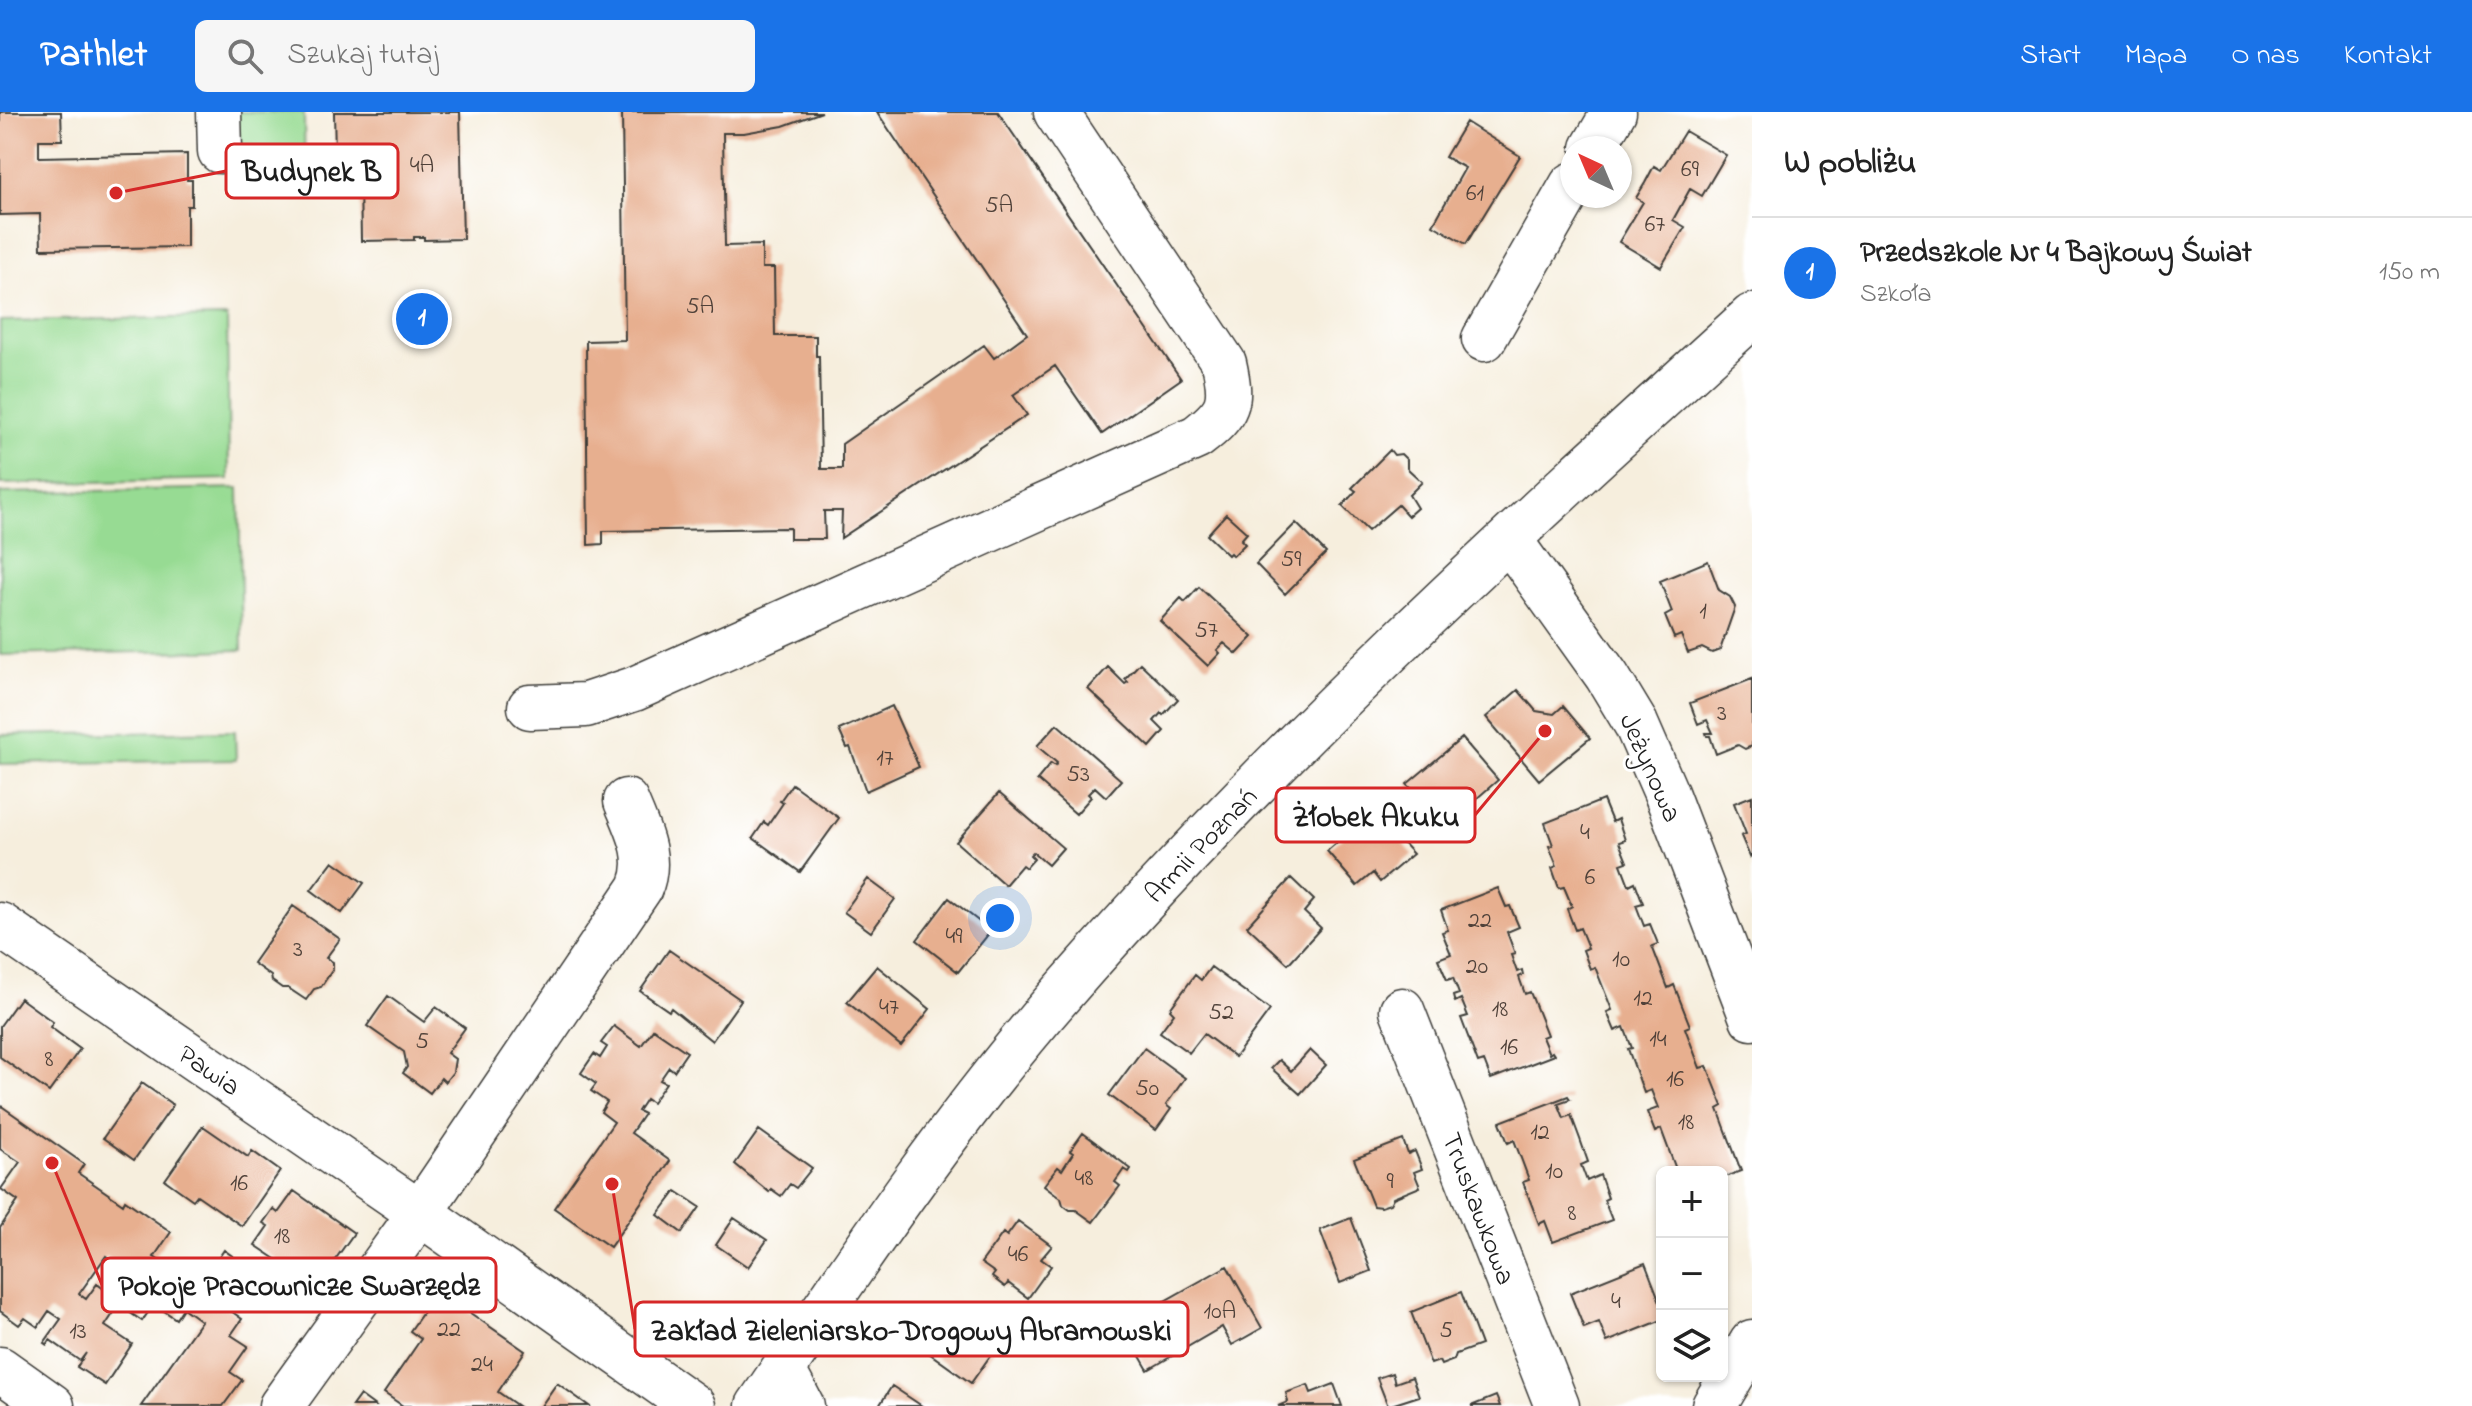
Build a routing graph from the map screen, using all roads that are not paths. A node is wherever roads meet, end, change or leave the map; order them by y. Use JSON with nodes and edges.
{"nodes":[{"id":1,"x":1056,"y":112,"type":"edge"},
{"id":2,"x":1614,"y":112,"type":"edge"},
{"id":3,"x":1600,"y":136,"type":"edge"},
{"id":4,"x":1560,"y":206,"type":"edge"},
{"id":5,"x":1752,"y":316,"type":"edge"},
{"id":6,"x":1484,"y":339,"type":"dead end"},
{"id":7,"x":1509,"y":539,"type":"junction"},
{"id":8,"x":530,"y":707,"type":"dead end"},
{"id":9,"x":626,"y":801,"type":"dead end"},
{"id":10,"x":0,"y":925,"type":"edge"},
{"id":11,"x":1402,"y":1010,"type":"dead end"},
{"id":12,"x":1752,"y":1018,"type":"edge"},
{"id":13,"x":420,"y":1213,"type":"junction"},
{"id":14,"x":1752,"y":1342,"type":"edge"},
{"id":15,"x":0,"y":1369,"type":"edge"},
{"id":16,"x":792,"y":1388,"type":"edge"},
{"id":17,"x":52,"y":1406,"type":"edge"},
{"id":18,"x":281,"y":1406,"type":"edge"},
{"id":19,"x":693,"y":1406,"type":"edge"},
{"id":20,"x":758,"y":1406,"type":"edge"},
{"id":21,"x":1557,"y":1406,"type":"edge"},
{"id":22,"x":1714,"y":1406,"type":"edge"}],
"edges":[{"from":1,"to":8,"type":"street"},
{"from":2,"to":3,"type":"street"},
{"from":4,"to":6,"type":"street"},
{"from":5,"to":7,"type":"street","name":"Armii Poznań"},
{"from":7,"to":12,"type":"street","name":"Jeżynowa"},
{"from":7,"to":16,"type":"street","name":"Armii Poznań"},
{"from":9,"to":13,"type":"street"},
{"from":10,"to":13,"type":"street","name":"Pawia"},
{"from":11,"to":21,"type":"street","name":"Truskawkowa"},
{"from":13,"to":18,"type":"street"},
{"from":13,"to":19,"type":"street","name":"Pawia"},
{"from":14,"to":22,"type":"street"},
{"from":15,"to":17,"type":"street"},
{"from":16,"to":20,"type":"street","name":"Armii Poznań"}]}
